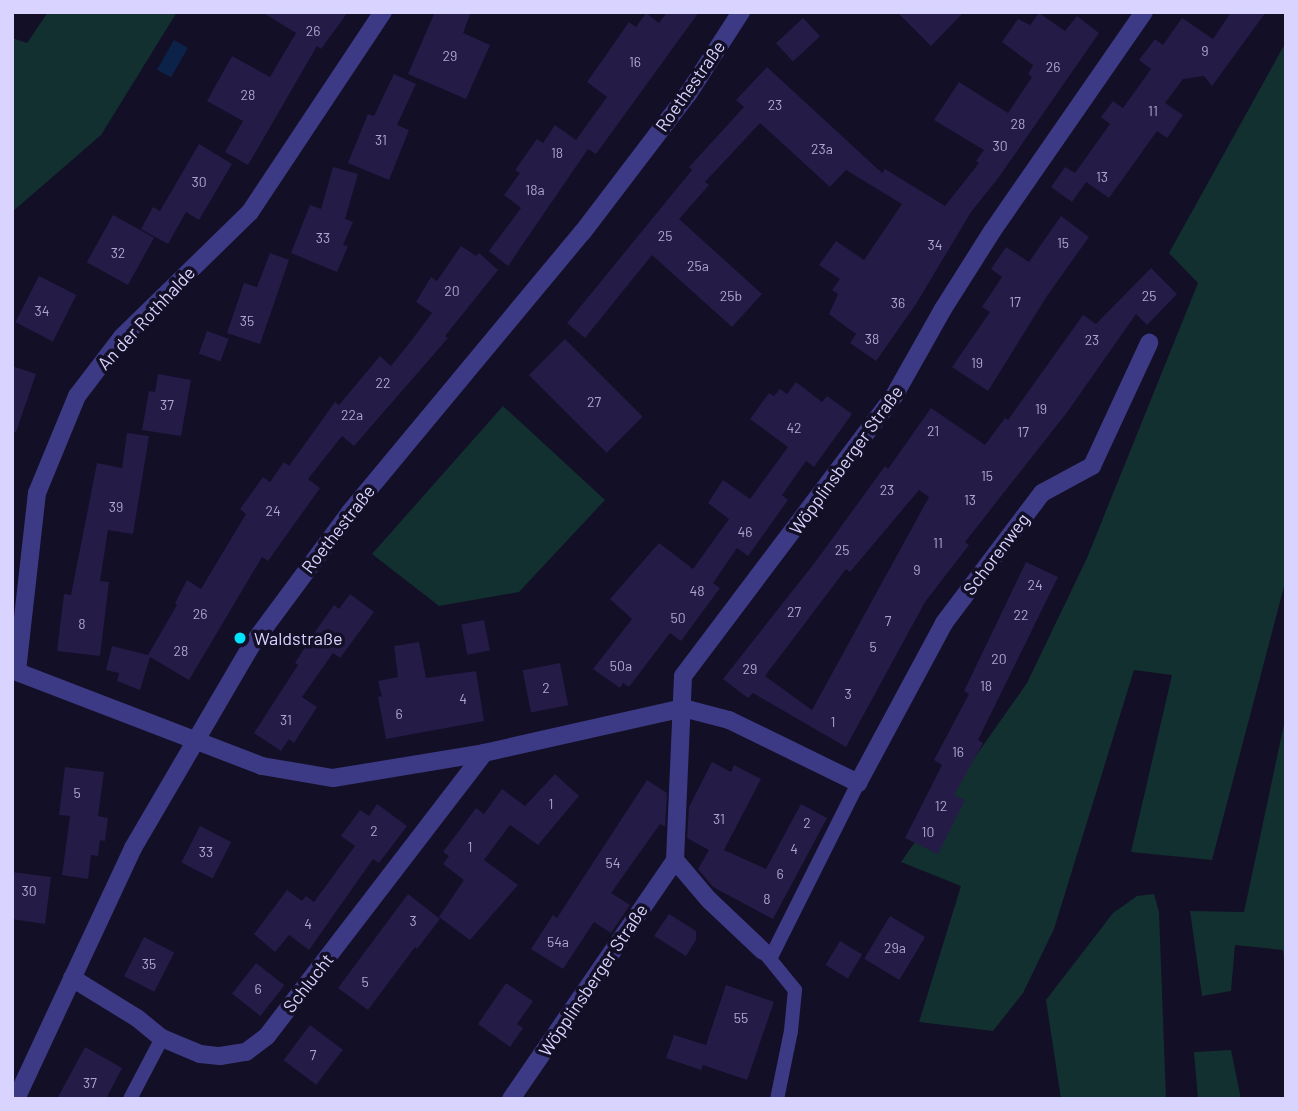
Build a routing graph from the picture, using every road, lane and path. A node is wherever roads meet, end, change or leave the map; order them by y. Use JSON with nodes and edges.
{"nodes":[{"id":1,"x":383,"y":12,"type":"edge"},
{"id":2,"x":741,"y":12,"type":"edge"},
{"id":3,"x":1138,"y":15,"type":"edge"},
{"id":4,"x":1149,"y":343,"type":"dead end"},
{"id":5,"x":15,"y":671,"type":"edge"},
{"id":6,"x":683,"y":708,"type":"junction"},
{"id":7,"x":195,"y":740,"type":"junction"},
{"id":8,"x":484,"y":753,"type":"junction"},
{"id":9,"x":858,"y":783,"type":"junction"},
{"id":10,"x":675,"y":860,"type":"junction"},
{"id":11,"x":767,"y":955,"type":"junction"},
{"id":12,"x":72,"y":978,"type":"junction"},
{"id":13,"x":162,"y":1038,"type":"junction"},
{"id":14,"x":16,"y":1099,"type":"edge"},
{"id":15,"x":130,"y":1099,"type":"edge"},
{"id":16,"x":511,"y":1099,"type":"edge"},
{"id":17,"x":777,"y":1099,"type":"edge"}],
"edges":[{"from":1,"to":5,"type":"street","name":"An der Rothhalde"},
{"from":2,"to":7,"type":"street","name":"Roethestraße"},
{"from":3,"to":6,"type":"street","name":"Wöpplinsberger Straße"},
{"from":4,"to":9,"type":"street","name":"Schorenweg"},
{"from":5,"to":7,"type":"street"},
{"from":6,"to":8,"type":"street"},
{"from":6,"to":9,"type":"street"},
{"from":6,"to":10,"type":"street","name":"Wöpplinsberger Straße"},
{"from":7,"to":8,"type":"street"},
{"from":7,"to":12,"type":"street","name":"Roethestraße"},
{"from":8,"to":13,"type":"street","name":"Schlucht"},
{"from":9,"to":11,"type":"lane","name":"Schorenweg"},
{"from":10,"to":11,"type":"street"},
{"from":10,"to":16,"type":"street","name":"Wöpplinsberger Straße"},
{"from":11,"to":17,"type":"lane"},
{"from":12,"to":13,"type":"street","name":"Schlucht"},
{"from":12,"to":14,"type":"street","name":"Roethestraße"},
{"from":13,"to":15,"type":"lane"}]}
